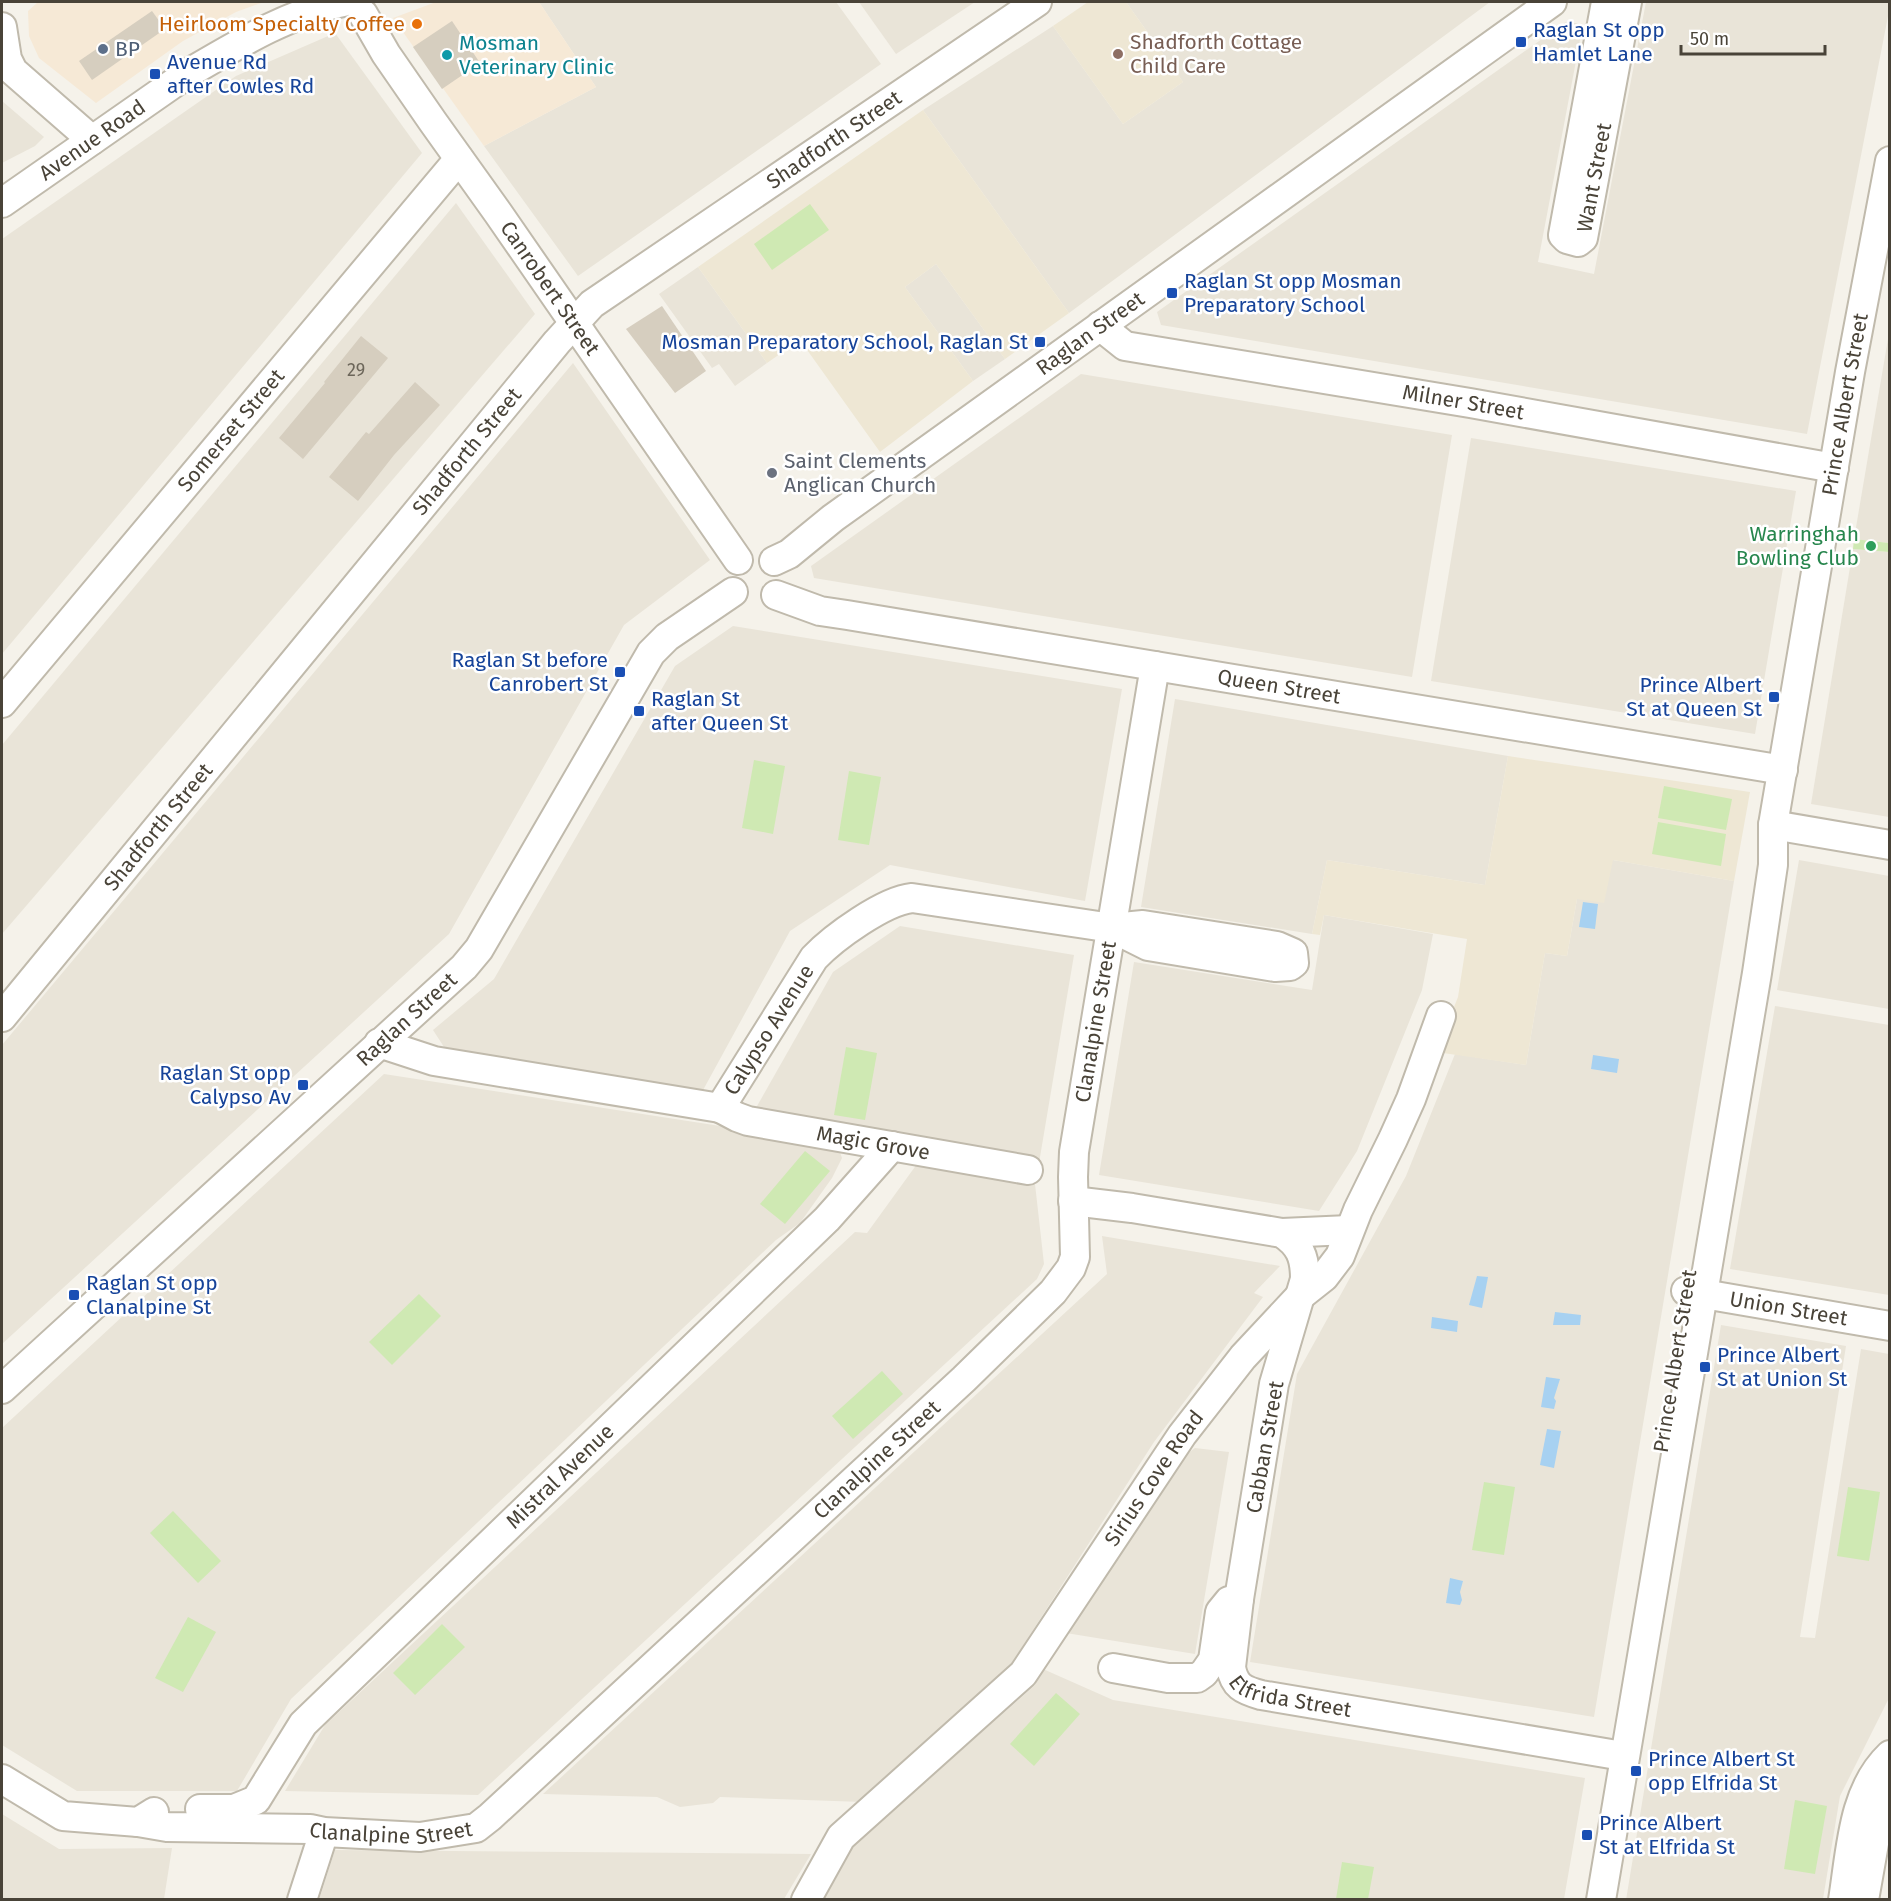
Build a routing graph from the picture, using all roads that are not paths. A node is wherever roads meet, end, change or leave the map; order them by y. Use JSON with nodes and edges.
{"nodes":[{"id":1,"x":3,"y":2,"type":"edge"},
{"id":2,"x":1037,"y":2,"type":"edge"},
{"id":3,"x":1552,"y":2,"type":"edge"},
{"id":4,"x":1606,"y":2,"type":"edge"},
{"id":5,"x":1627,"y":2,"type":"edge"},
{"id":6,"x":355,"y":5,"type":"edge"},
{"id":7,"x":2,"y":25,"type":"edge"},
{"id":8,"x":92,"y":140,"type":"junction"},
{"id":9,"x":459,"y":159,"type":"junction"},
{"id":10,"x":1890,"y":161,"type":"edge"},
{"id":11,"x":2,"y":203,"type":"edge"},
{"id":12,"x":574,"y":322,"type":"junction"},
{"id":13,"x":1100,"y":326,"type":"junction"},
{"id":14,"x":1834,"y":468,"type":"junction"},
{"id":15,"x":738,"y":560,"type":"junction"},
{"id":16,"x":774,"y":561,"type":"junction"},
{"id":17,"x":733,"y":592,"type":"junction"},
{"id":18,"x":776,"y":595,"type":"junction"},
{"id":19,"x":1155,"y":666,"type":"junction"},
{"id":20,"x":2,"y":703,"type":"edge"},
{"id":21,"x":1783,"y":770,"type":"junction"},
{"id":22,"x":1773,"y":825,"type":"junction"},
{"id":23,"x":1890,"y":845,"type":"edge"},
{"id":24,"x":1112,"y":928,"type":"junction"},
{"id":25,"x":1441,"y":1016,"type":"dead end"},
{"id":26,"x":2,"y":1017,"type":"edge"},
{"id":27,"x":379,"y":1042,"type":"junction"},
{"id":28,"x":720,"y":1108,"type":"junction"},
{"id":29,"x":892,"y":1146,"type":"junction"},
{"id":30,"x":1028,"y":1170,"type":"dead end"},
{"id":31,"x":1073,"y":1201,"type":"junction"},
{"id":32,"x":1349,"y":1230,"type":"junction"},
{"id":33,"x":1282,"y":1233,"type":"junction"},
{"id":34,"x":1695,"y":1292,"type":"junction"},
{"id":35,"x":1300,"y":1296,"type":"junction"},
{"id":36,"x":1890,"y":1326,"type":"edge"},
{"id":37,"x":2,"y":1389,"type":"edge"},
{"id":38,"x":1239,"y":1599,"type":"junction"},
{"id":39,"x":1113,"y":1668,"type":"dead end"},
{"id":40,"x":1611,"y":1754,"type":"junction"},
{"id":41,"x":1890,"y":1755,"type":"edge"},
{"id":42,"x":2,"y":1779,"type":"edge"},
{"id":43,"x":1890,"y":1784,"type":"edge"},
{"id":44,"x":138,"y":1822,"type":"junction"},
{"id":45,"x":324,"y":1832,"type":"junction"},
{"id":46,"x":302,"y":1899,"type":"edge"},
{"id":47,"x":806,"y":1899,"type":"edge"},
{"id":48,"x":1586,"y":1899,"type":"edge"},
{"id":49,"x":1601,"y":1899,"type":"edge"},
{"id":50,"x":1843,"y":1899,"type":"edge"},
{"id":51,"x":1864,"y":1899,"type":"edge"}],
"edges":[{"from":1,"to":7,"type":"street"},
{"from":2,"to":12,"type":"street","name":"Shadforth Street"},
{"from":3,"to":13,"type":"street","name":"Raglan Street"},
{"from":4,"to":5,"type":"street","name":"Want Street"},
{"from":6,"to":8,"type":"street","name":"Avenue Road"},
{"from":6,"to":9,"type":"street","name":"Canrobert Street"},
{"from":7,"to":8,"type":"street"},
{"from":8,"to":11,"type":"street","name":"Avenue Road"},
{"from":9,"to":12,"type":"street","name":"Canrobert Street"},
{"from":9,"to":20,"type":"street","name":"Somerset Street"},
{"from":10,"to":14,"type":"street","name":"Prince Albert Street"},
{"from":12,"to":15,"type":"street","name":"Canrobert Street"},
{"from":12,"to":26,"type":"street","name":"Shadforth Street"},
{"from":13,"to":14,"type":"street","name":"Milner Street"},
{"from":13,"to":16,"type":"street","name":"Raglan Street"},
{"from":14,"to":21,"type":"street","name":"Prince Albert Street"},
{"from":15,"to":16,"type":"street"},
{"from":15,"to":17,"type":"street"},
{"from":16,"to":18,"type":"street"},
{"from":17,"to":18,"type":"street"},
{"from":17,"to":27,"type":"street","name":"Raglan Street"},
{"from":18,"to":19,"type":"street","name":"Queen Street"},
{"from":19,"to":21,"type":"street","name":"Queen Street"},
{"from":19,"to":24,"type":"street","name":"Clanalpine Street"},
{"from":21,"to":22,"type":"street","name":"Prince Albert Street"},
{"from":22,"to":23,"type":"street"},
{"from":22,"to":34,"type":"street","name":"Prince Albert Street"},
{"from":24,"to":24,"type":"street","name":"Calypso Avenue"},
{"from":24,"to":28,"type":"street","name":"Calypso Avenue"},
{"from":24,"to":31,"type":"street","name":"Clanalpine Street"},
{"from":25,"to":32,"type":"street","name":"Sirius Cove Road"},
{"from":27,"to":28,"type":"street","name":"Calypso Avenue"},
{"from":27,"to":37,"type":"street","name":"Raglan Street"},
{"from":28,"to":29,"type":"street","name":"Magic Grove"},
{"from":29,"to":30,"type":"street","name":"Magic Grove"},
{"from":29,"to":44,"type":"street","name":"Mistral Avenue"},
{"from":31,"to":33,"type":"street"},
{"from":31,"to":45,"type":"street","name":"Clanalpine Street"},
{"from":32,"to":33,"type":"street"},
{"from":32,"to":35,"type":"street","name":"Sirius Cove Road"},
{"from":33,"to":35,"type":"street"},
{"from":34,"to":36,"type":"street","name":"Union Street"},
{"from":34,"to":40,"type":"street","name":"Prince Albert Street"},
{"from":34,"to":49,"type":"street","name":"Prince Albert Street"},
{"from":35,"to":38,"type":"street","name":"Cabban Street"},
{"from":35,"to":47,"type":"street","name":"Sirius Cove Road"},
{"from":38,"to":39,"type":"street","name":"Elfrida Street"},
{"from":38,"to":40,"type":"street","name":"Elfrida Street"},
{"from":40,"to":48,"type":"street","name":"Prince Albert Street"},
{"from":41,"to":50,"type":"street"},
{"from":42,"to":44,"type":"street","name":"Clanalpine Street"},
{"from":43,"to":51,"type":"street"},
{"from":44,"to":45,"type":"street","name":"Clanalpine Street"},
{"from":45,"to":46,"type":"street"}]}
